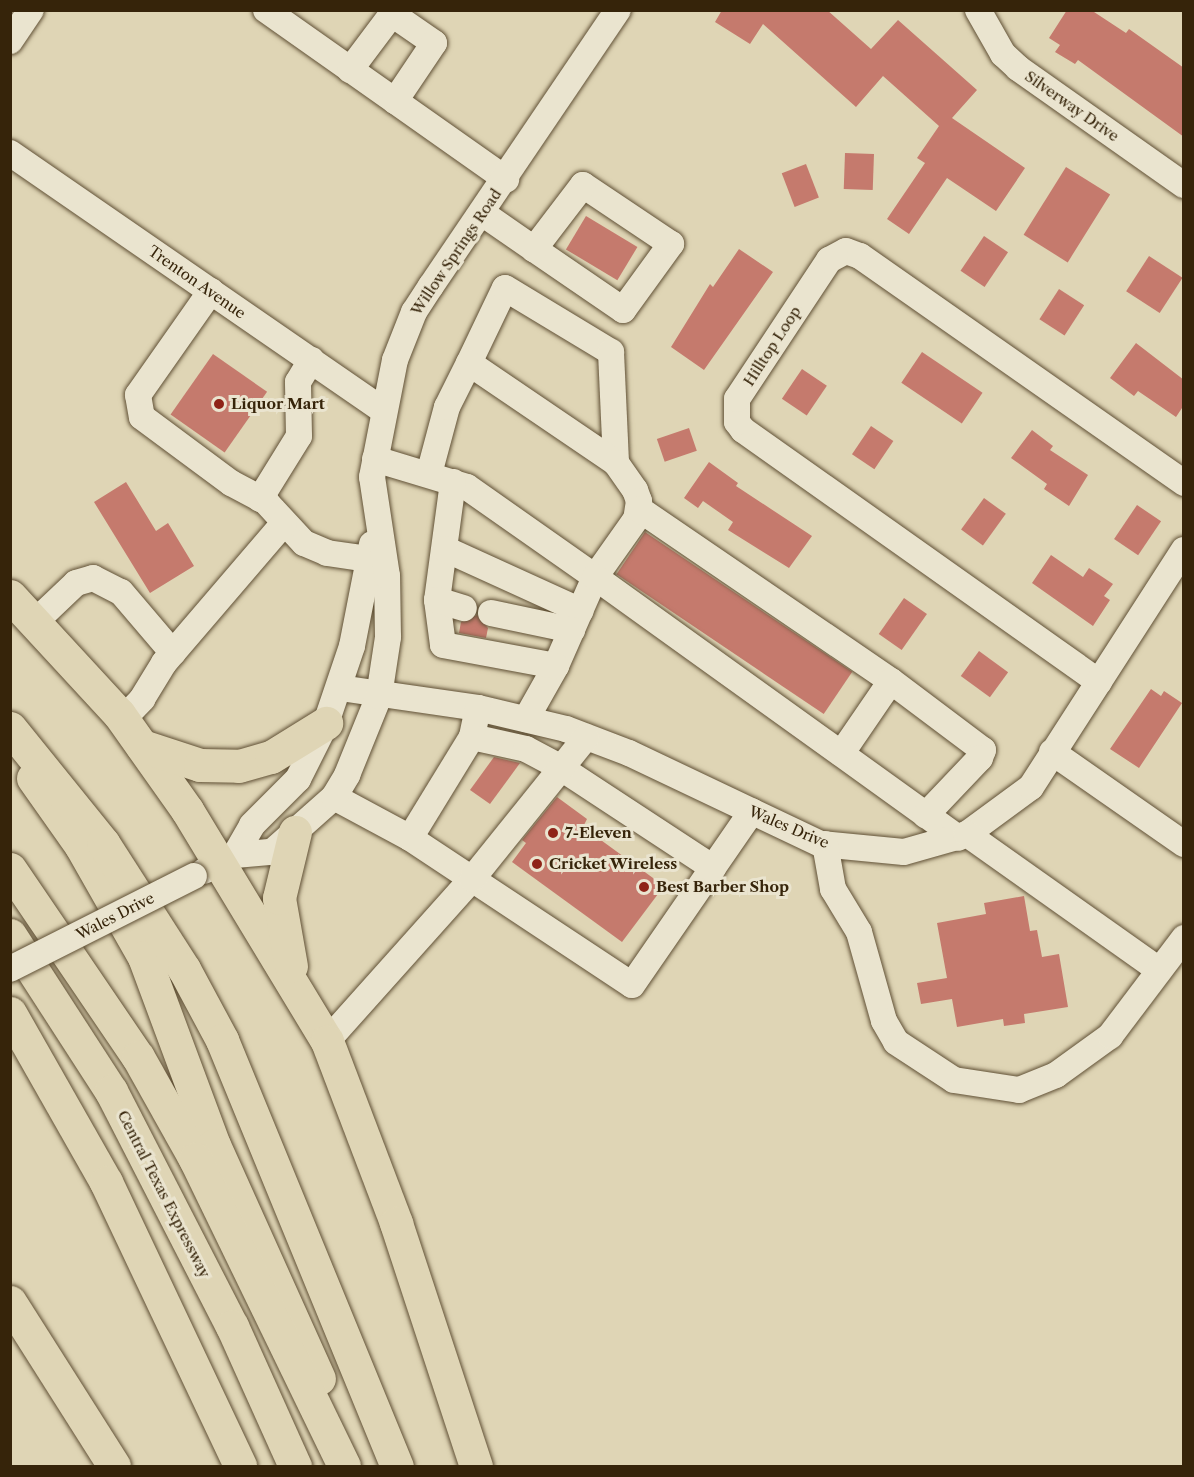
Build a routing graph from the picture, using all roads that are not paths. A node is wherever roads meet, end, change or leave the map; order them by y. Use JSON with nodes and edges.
{"nodes":[{"id":1,"x":31,"y":10,"type":"edge"},
{"id":2,"x":266,"y":10,"type":"edge"},
{"id":3,"x":618,"y":10,"type":"edge"},
{"id":4,"x":978,"y":10,"type":"edge"},
{"id":5,"x":10,"y":41,"type":"edge"},
{"id":6,"x":351,"y":70,"type":"junction"},
{"id":7,"x":395,"y":101,"type":"junction"},
{"id":8,"x":10,"y":153,"type":"edge"},
{"id":9,"x":506,"y":179,"type":"junction"},
{"id":10,"x":1184,"y":185,"type":"edge"},
{"id":11,"x":482,"y":213,"type":"junction"},
{"id":12,"x":534,"y":249,"type":"junction"},
{"id":13,"x":211,"y":291,"type":"junction"},
{"id":14,"x":311,"y":360,"type":"junction"},
{"id":15,"x":469,"y":363,"type":"junction"},
{"id":16,"x":384,"y":411,"type":"junction"},
{"id":17,"x":375,"y":459,"type":"junction"},
{"id":18,"x":615,"y":463,"type":"junction"},
{"id":19,"x":429,"y":474,"type":"junction"},
{"id":20,"x":453,"y":482,"type":"junction"},
{"id":21,"x":1184,"y":483,"type":"edge"},
{"id":22,"x":260,"y":499,"type":"junction"},
{"id":23,"x":639,"y":509,"type":"junction"},
{"id":24,"x":284,"y":523,"type":"junction"},
{"id":25,"x":377,"y":524,"type":"junction"},
{"id":26,"x":445,"y":549,"type":"junction"},
{"id":27,"x":1184,"y":550,"type":"edge"},
{"id":28,"x":368,"y":559,"type":"junction"},
{"id":29,"x":595,"y":577,"type":"junction"},
{"id":30,"x":10,"y":596,"type":"edge"},
{"id":31,"x":437,"y":600,"type":"junction"},
{"id":32,"x":464,"y":608,"type":"dead end"},
{"id":33,"x":491,"y":613,"type":"dead end"},
{"id":34,"x":36,"y":621,"type":"junction"},
{"id":35,"x":577,"y":621,"type":"junction"},
{"id":36,"x":173,"y":652,"type":"junction"},
{"id":37,"x":556,"y":666,"type":"junction"},
{"id":38,"x":891,"y":681,"type":"junction"},
{"id":39,"x":1099,"y":682,"type":"junction"},
{"id":40,"x":340,"y":688,"type":"junction"},
{"id":41,"x":379,"y":696,"type":"junction"},
{"id":42,"x":478,"y":708,"type":"junction"},
{"id":43,"x":123,"y":719,"type":"junction"},
{"id":44,"x":526,"y":719,"type":"junction"},
{"id":45,"x":326,"y":723,"type":"junction"},
{"id":46,"x":10,"y":728,"type":"edge"},
{"id":47,"x":472,"y":737,"type":"junction"},
{"id":48,"x":586,"y":737,"type":"junction"},
{"id":49,"x":10,"y":746,"type":"edge"},
{"id":50,"x":142,"y":746,"type":"junction"},
{"id":51,"x":1052,"y":752,"type":"junction"},
{"id":52,"x":841,"y":754,"type":"junction"},
{"id":53,"x":561,"y":768,"type":"junction"},
{"id":54,"x":334,"y":797,"type":"junction"},
{"id":55,"x":752,"y":811,"type":"junction"},
{"id":56,"x":926,"y":815,"type":"junction"},
{"id":57,"x":295,"y":832,"type":"junction"},
{"id":58,"x":962,"y":836,"type":"junction"},
{"id":59,"x":410,"y":838,"type":"junction"},
{"id":60,"x":825,"y":844,"type":"junction"},
{"id":61,"x":1184,"y":844,"type":"edge"},
{"id":62,"x":216,"y":865,"type":"junction"},
{"id":63,"x":713,"y":868,"type":"junction"},
{"id":64,"x":10,"y":869,"type":"edge"},
{"id":65,"x":472,"y":879,"type":"junction"},
{"id":66,"x":10,"y":935,"type":"edge"},
{"id":67,"x":1184,"y":938,"type":"edge"},
{"id":68,"x":10,"y":969,"type":"edge"},
{"id":69,"x":1159,"y":970,"type":"junction"},
{"id":70,"x":294,"y":985,"type":"junction"},
{"id":71,"x":10,"y":1013,"type":"edge"},
{"id":72,"x":327,"y":1041,"type":"junction"},
{"id":73,"x":10,"y":1302,"type":"edge"},
{"id":74,"x":114,"y":1467,"type":"edge"},
{"id":75,"x":240,"y":1467,"type":"edge"},
{"id":76,"x":295,"y":1467,"type":"edge"},
{"id":77,"x":344,"y":1467,"type":"edge"},
{"id":78,"x":356,"y":1467,"type":"edge"},
{"id":79,"x":397,"y":1467,"type":"edge"},
{"id":80,"x":477,"y":1467,"type":"edge"}],
"edges":[{"from":1,"to":5,"type":"street"},
{"from":2,"to":6,"type":"street"},
{"from":3,"to":9,"type":"street","name":"Willow Springs Road"},
{"from":4,"to":10,"type":"street","name":"Silverway Drive"},
{"from":6,"to":7,"type":"street"},
{"from":6,"to":7,"type":"street"},
{"from":7,"to":9,"type":"street"},
{"from":8,"to":13,"type":"street","name":"Trenton Avenue"},
{"from":9,"to":11,"type":"street","name":"Willow Springs Road"},
{"from":11,"to":12,"type":"street"},
{"from":11,"to":16,"type":"street","name":"Willow Springs Road"},
{"from":12,"to":12,"type":"street"},
{"from":13,"to":14,"type":"street","name":"Trenton Avenue"},
{"from":13,"to":22,"type":"street"},
{"from":14,"to":16,"type":"street","name":"Trenton Avenue"},
{"from":14,"to":22,"type":"street"},
{"from":15,"to":18,"type":"street"},
{"from":15,"to":18,"type":"street"},
{"from":15,"to":19,"type":"street"},
{"from":16,"to":17,"type":"street","name":"Willow Springs Road"},
{"from":17,"to":19,"type":"street"},
{"from":17,"to":25,"type":"street","name":"Willow Springs Road"},
{"from":18,"to":23,"type":"street"},
{"from":19,"to":20,"type":"street"},
{"from":20,"to":26,"type":"street"},
{"from":20,"to":29,"type":"street"},
{"from":21,"to":39,"type":"street","name":"Hilltop Loop"},
{"from":22,"to":24,"type":"street"},
{"from":23,"to":29,"type":"street"},
{"from":23,"to":38,"type":"street"},
{"from":24,"to":28,"type":"street"},
{"from":24,"to":36,"type":"street"},
{"from":25,"to":28,"type":"street","name":"Willow Springs Road"},
{"from":25,"to":41,"type":"street","name":"Willow Springs Road"},
{"from":26,"to":31,"type":"street"},
{"from":26,"to":35,"type":"street"},
{"from":27,"to":39,"type":"street","name":"Wales Drive"},
{"from":28,"to":40,"type":"street","name":"Willow Springs Road"},
{"from":29,"to":35,"type":"street"},
{"from":29,"to":52,"type":"street"},
{"from":30,"to":34,"type":"main road"},
{"from":31,"to":32,"type":"street"},
{"from":31,"to":37,"type":"street"},
{"from":33,"to":35,"type":"street"},
{"from":34,"to":36,"type":"street"},
{"from":34,"to":43,"type":"main road"},
{"from":35,"to":37,"type":"street"},
{"from":36,"to":43,"type":"street"},
{"from":37,"to":44,"type":"street"},
{"from":38,"to":52,"type":"street"},
{"from":38,"to":56,"type":"street"},
{"from":39,"to":51,"type":"street","name":"Wales Drive"},
{"from":40,"to":41,"type":"street","name":"Wales Drive"},
{"from":40,"to":45,"type":"street","name":"Willow Springs Road"},
{"from":41,"to":42,"type":"street","name":"Wales Drive"},
{"from":41,"to":54,"type":"street","name":"Willow Springs Road"},
{"from":42,"to":44,"type":"street","name":"Wales Drive"},
{"from":42,"to":47,"type":"street"},
{"from":43,"to":50,"type":"main road"},
{"from":44,"to":48,"type":"street","name":"Wales Drive"},
{"from":45,"to":50,"type":"main road"},
{"from":45,"to":62,"type":"street","name":"Willow Springs Road"},
{"from":46,"to":79,"type":"main road"},
{"from":47,"to":53,"type":"street"},
{"from":47,"to":59,"type":"street"},
{"from":48,"to":53,"type":"street"},
{"from":48,"to":55,"type":"street","name":"Wales Drive"},
{"from":49,"to":78,"type":"main road"},
{"from":50,"to":62,"type":"main road"},
{"from":51,"to":58,"type":"street","name":"Wales Drive"},
{"from":51,"to":61,"type":"street"},
{"from":52,"to":56,"type":"street"},
{"from":53,"to":63,"type":"street"},
{"from":53,"to":65,"type":"street"},
{"from":54,"to":57,"type":"street","name":"Willow Springs Road"},
{"from":54,"to":59,"type":"street"},
{"from":55,"to":60,"type":"street","name":"Wales Drive"},
{"from":55,"to":63,"type":"street"},
{"from":56,"to":58,"type":"street"},
{"from":57,"to":62,"type":"street","name":"Willow Springs Road"},
{"from":57,"to":70,"type":"main road"},
{"from":58,"to":60,"type":"street","name":"Wales Drive"},
{"from":58,"to":69,"type":"street"},
{"from":59,"to":65,"type":"street"},
{"from":60,"to":69,"type":"street"},
{"from":62,"to":68,"type":"street","name":"Wales Drive","bridge":true},
{"from":62,"to":70,"type":"main road"},
{"from":63,"to":65,"type":"street"},
{"from":64,"to":77,"type":"main road"},
{"from":65,"to":72,"type":"street"},
{"from":66,"to":76,"type":"main road","name":"Central Texas Expressway"},
{"from":67,"to":69,"type":"street"},
{"from":70,"to":72,"type":"main road"},
{"from":71,"to":75,"type":"main road"},
{"from":72,"to":80,"type":"main road"},
{"from":73,"to":74,"type":"main road"}]}
